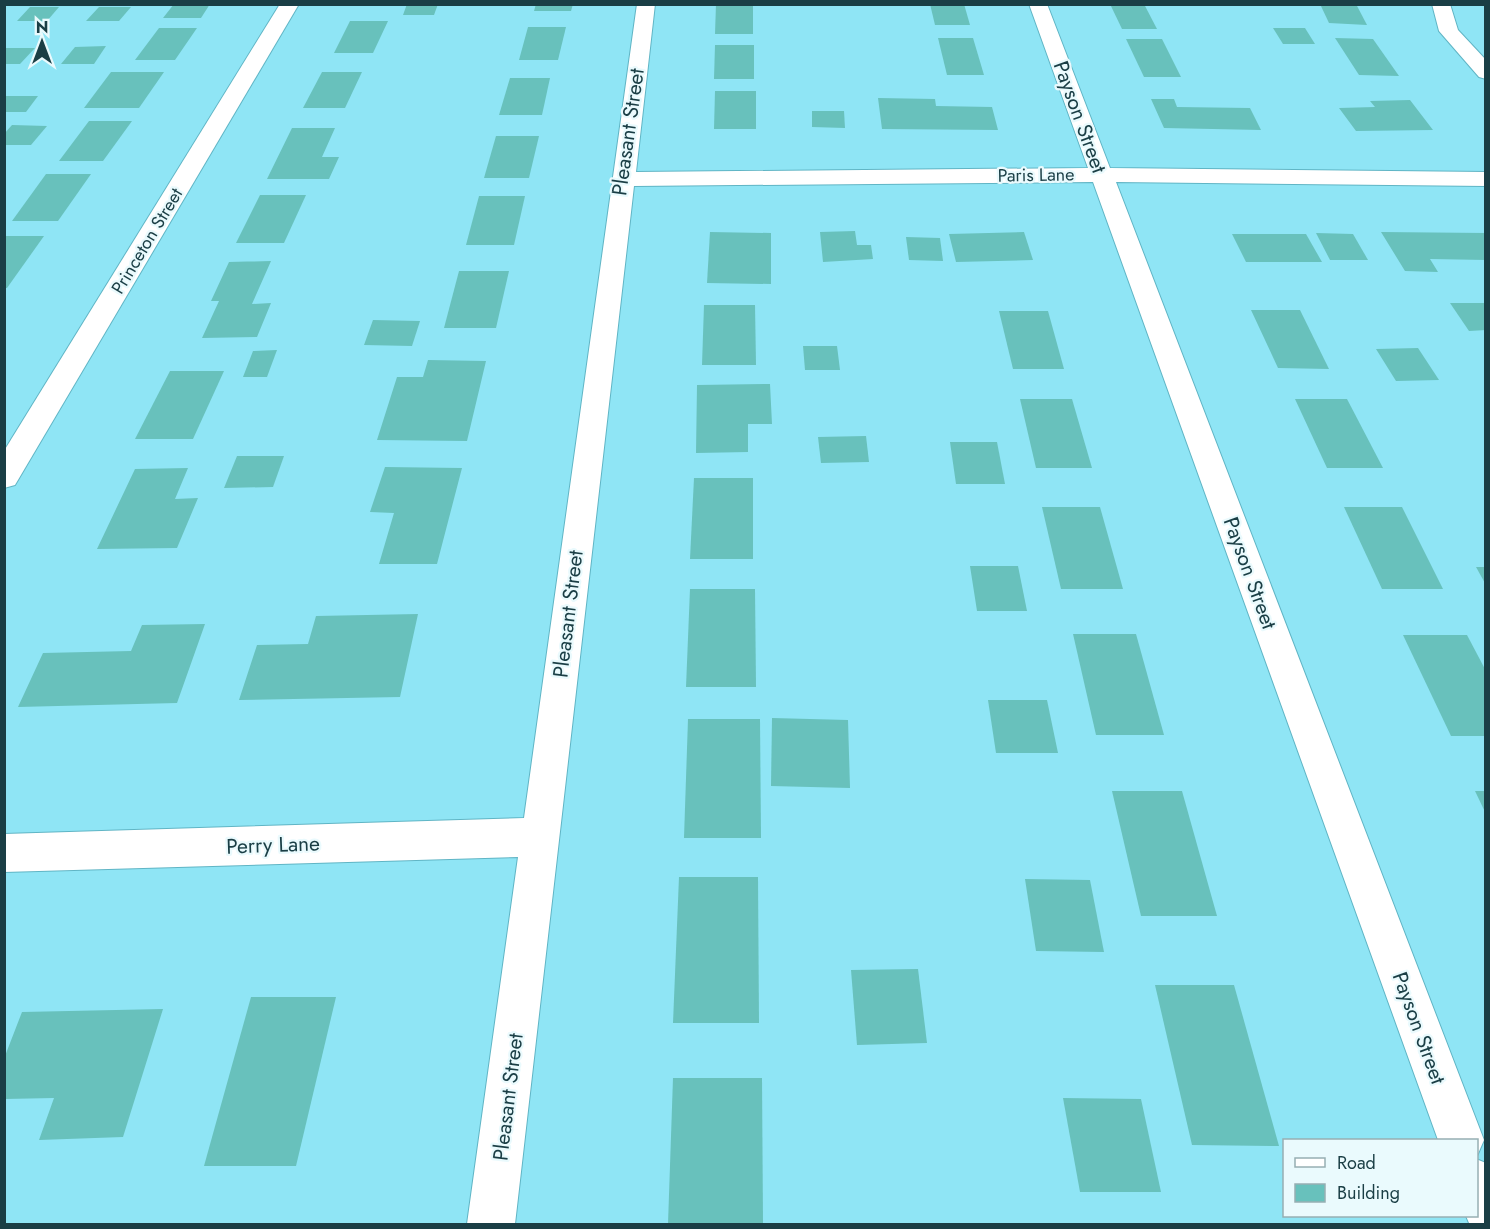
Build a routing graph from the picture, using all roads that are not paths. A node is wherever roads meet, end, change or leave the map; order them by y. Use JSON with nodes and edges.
{"nodes":[{"id":1,"x":290,"y":4,"type":"edge"},
{"id":2,"x":646,"y":4,"type":"edge"},
{"id":3,"x":1038,"y":4,"type":"edge"},
{"id":4,"x":1441,"y":4,"type":"edge"},
{"id":5,"x":1485,"y":74,"type":"edge"},
{"id":6,"x":1102,"y":175,"type":"junction"},
{"id":7,"x":622,"y":179,"type":"junction"},
{"id":8,"x":1485,"y":179,"type":"edge"},
{"id":9,"x":4,"y":477,"type":"edge"},
{"id":10,"x":541,"y":837,"type":"junction"},
{"id":11,"x":4,"y":853,"type":"edge"},
{"id":12,"x":1461,"y":1139,"type":"edge"},
{"id":13,"x":1478,"y":1187,"type":"edge"},
{"id":14,"x":1485,"y":1206,"type":"edge"},
{"id":15,"x":491,"y":1224,"type":"edge"}],
"edges":[{"from":1,"to":9,"type":"street","name":"Princeton Street"},
{"from":2,"to":7,"type":"street","name":"Pleasant Street"},
{"from":3,"to":6,"type":"street","name":"Payson Street"},
{"from":4,"to":5,"type":"street"},
{"from":6,"to":7,"type":"street","name":"Paris Lane"},
{"from":6,"to":8,"type":"street","name":"Paris Lane"},
{"from":6,"to":12,"type":"street","name":"Payson Street"},
{"from":7,"to":10,"type":"street","name":"Pleasant Street"},
{"from":10,"to":11,"type":"street","name":"Perry Lane"},
{"from":10,"to":15,"type":"street","name":"Pleasant Street"},
{"from":13,"to":14,"type":"street"}]}
